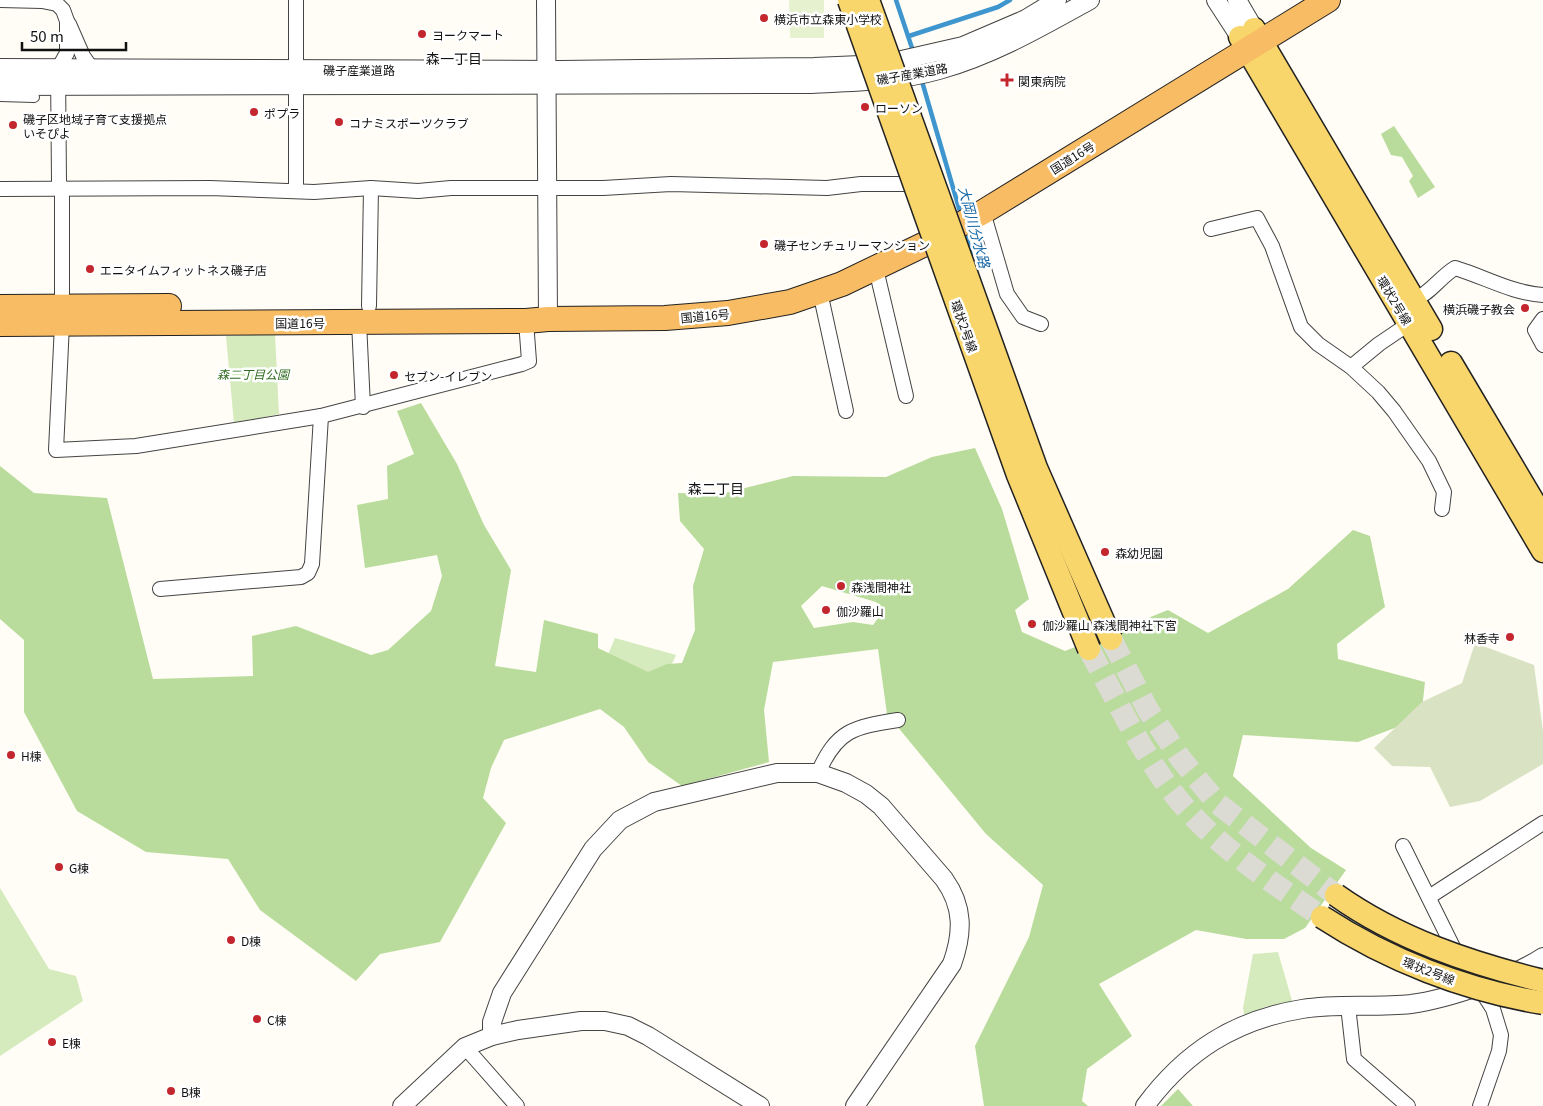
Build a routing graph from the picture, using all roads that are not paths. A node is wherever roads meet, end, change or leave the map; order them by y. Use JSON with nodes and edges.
{"nodes":[{"id":1,"x":0,"y":0,"type":"edge"},
{"id":2,"x":296,"y":0,"type":"edge"},
{"id":3,"x":546,"y":0,"type":"edge"},
{"id":4,"x":842,"y":0,"type":"edge"},
{"id":5,"x":849,"y":0,"type":"edge"},
{"id":6,"x":868,"y":0,"type":"edge"},
{"id":7,"x":1057,"y":0,"type":"edge"},
{"id":8,"x":1090,"y":0,"type":"edge"},
{"id":9,"x":1216,"y":0,"type":"edge"},
{"id":10,"x":1236,"y":0,"type":"edge"},
{"id":11,"x":1303,"y":0,"type":"edge"},
{"id":12,"x":1328,"y":0,"type":"edge"},
{"id":13,"x":68,"y":21,"type":"junction"},
{"id":14,"x":1251,"y":39,"type":"junction"},
{"id":15,"x":934,"y":63,"type":"junction"},
{"id":16,"x":0,"y":68,"type":"edge"},
{"id":17,"x":92,"y":68,"type":"junction"},
{"id":18,"x":866,"y":73,"type":"junction"},
{"id":19,"x":547,"y":76,"type":"junction"},
{"id":20,"x":296,"y":77,"type":"junction"},
{"id":21,"x":58,"y":78,"type":"junction"},
{"id":22,"x":0,"y":86,"type":"edge"},
{"id":23,"x":0,"y":96,"type":"edge"},
{"id":24,"x":34,"y":97,"type":"dead end"},
{"id":25,"x":907,"y":184,"type":"junction"},
{"id":26,"x":547,"y":187,"type":"junction"},
{"id":27,"x":371,"y":188,"type":"junction"},
{"id":28,"x":0,"y":189,"type":"edge"},
{"id":29,"x":62,"y":190,"type":"junction"},
{"id":30,"x":296,"y":190,"type":"junction"},
{"id":31,"x":983,"y":212,"type":"junction"},
{"id":32,"x":1211,"y":229,"type":"dead end"},
{"id":33,"x":925,"y":238,"type":"junction"},
{"id":34,"x":876,"y":269,"type":"junction"},
{"id":35,"x":820,"y":292,"type":"junction"},
{"id":36,"x":1543,"y":295,"type":"edge"},
{"id":37,"x":1414,"y":300,"type":"junction"},
{"id":38,"x":0,"y":306,"type":"edge"},
{"id":39,"x":364,"y":314,"type":"junction"},
{"id":40,"x":62,"y":315,"type":"junction"},
{"id":41,"x":541,"y":316,"type":"junction"},
{"id":42,"x":1543,"y":320,"type":"edge"},
{"id":43,"x":1410,"y":323,"type":"junction"},
{"id":44,"x":0,"y":324,"type":"edge"},
{"id":45,"x":1041,"y":324,"type":"dead end"},
{"id":46,"x":1543,"y":345,"type":"edge"},
{"id":47,"x":1351,"y":367,"type":"junction"},
{"id":48,"x":906,"y":396,"type":"dead end"},
{"id":49,"x":363,"y":407,"type":"junction"},
{"id":50,"x":846,"y":411,"type":"dead end"},
{"id":51,"x":321,"y":416,"type":"junction"},
{"id":52,"x":1442,"y":509,"type":"dead end"},
{"id":53,"x":1543,"y":518,"type":"edge"},
{"id":54,"x":1069,"y":524,"type":"dead end"},
{"id":55,"x":1543,"y":551,"type":"edge"},
{"id":56,"x":160,"y":589,"type":"dead end"},
{"id":57,"x":1109,"y":609,"type":"dead end"},
{"id":58,"x":1111,"y":639,"type":"tunnel mouth"},
{"id":59,"x":1089,"y":649,"type":"tunnel mouth"},
{"id":60,"x":898,"y":720,"type":"dead end"},
{"id":61,"x":818,"y":773,"type":"junction"},
{"id":62,"x":1543,"y":823,"type":"edge"},
{"id":63,"x":1403,"y":846,"type":"dead end"},
{"id":64,"x":1336,"y":895,"type":"tunnel mouth"},
{"id":65,"x":1428,"y":897,"type":"junction"},
{"id":66,"x":1322,"y":916,"type":"tunnel mouth"},
{"id":67,"x":1543,"y":957,"type":"edge"},
{"id":68,"x":1543,"y":982,"type":"edge"},
{"id":69,"x":1478,"y":986,"type":"junction"},
{"id":70,"x":1543,"y":1003,"type":"edge"},
{"id":71,"x":1348,"y":1006,"type":"junction"},
{"id":72,"x":492,"y":1036,"type":"junction"},
{"id":73,"x":465,"y":1047,"type":"junction"},
{"id":74,"x":402,"y":1106,"type":"edge"},
{"id":75,"x":517,"y":1106,"type":"edge"},
{"id":76,"x":760,"y":1106,"type":"edge"},
{"id":77,"x":855,"y":1106,"type":"edge"},
{"id":78,"x":1145,"y":1106,"type":"edge"},
{"id":79,"x":1408,"y":1106,"type":"edge"},
{"id":80,"x":1480,"y":1106,"type":"edge"}],
"edges":[{"from":1,"to":13,"type":"street"},
{"from":2,"to":20,"type":"street"},
{"from":3,"to":19,"type":"street"},
{"from":4,"to":18,"type":"street"},
{"from":5,"to":59,"type":"main road","name":"環状2号線","bridge":true},
{"from":6,"to":58,"type":"main road","name":"環状2号線","bridge":true},
{"from":7,"to":15,"type":"street","name":"磯子産業道路"},
{"from":8,"to":15,"type":"street","name":"磯子産業道路"},
{"from":9,"to":14,"type":"street"},
{"from":10,"to":14,"type":"street"},
{"from":11,"to":14,"type":"highway","name":"国道16号"},
{"from":12,"to":14,"type":"highway","name":"国道16号"},
{"from":13,"to":17,"type":"street"},
{"from":13,"to":21,"type":"street"},
{"from":14,"to":31,"type":"highway","name":"国道16号"},
{"from":14,"to":33,"type":"highway","name":"国道16号"},
{"from":14,"to":37,"type":"main road","name":"環状2号線"},
{"from":14,"to":43,"type":"main road","name":"環状2号線"},
{"from":15,"to":18,"type":"street","name":"磯子産業道路"},
{"from":16,"to":21,"type":"street","name":"磯子産業道路"},
{"from":17,"to":20,"type":"street","name":"磯子産業道路"},
{"from":17,"to":21,"type":"street","name":"磯子産業道路"},
{"from":18,"to":19,"type":"street","name":"磯子産業道路"},
{"from":18,"to":25,"type":"street"},
{"from":19,"to":20,"type":"street","name":"磯子産業道路"},
{"from":19,"to":26,"type":"street"},
{"from":20,"to":21,"type":"street","name":"磯子産業道路"},
{"from":20,"to":30,"type":"street"},
{"from":21,"to":22,"type":"street","name":"磯子産業道路"},
{"from":21,"to":29,"type":"street"},
{"from":23,"to":24,"type":"street"},
{"from":25,"to":26,"type":"street"},
{"from":25,"to":33,"type":"street"},
{"from":26,"to":27,"type":"street"},
{"from":26,"to":41,"type":"street"},
{"from":27,"to":30,"type":"street"},
{"from":27,"to":39,"type":"street"},
{"from":28,"to":29,"type":"street"},
{"from":29,"to":30,"type":"street"},
{"from":29,"to":40,"type":"street"},
{"from":31,"to":33,"type":"highway","name":"国道16号"},
{"from":31,"to":45,"type":"street"},
{"from":32,"to":47,"type":"street"},
{"from":33,"to":34,"type":"highway","name":"国道16号"},
{"from":33,"to":41,"type":"highway","name":"国道16号"},
{"from":34,"to":35,"type":"highway","name":"国道16号"},
{"from":34,"to":48,"type":"street"},
{"from":35,"to":41,"type":"highway","name":"国道16号"},
{"from":35,"to":50,"type":"street"},
{"from":36,"to":37,"type":"street"},
{"from":37,"to":53,"type":"main road","name":"環状2号線"},
{"from":38,"to":40,"type":"highway","name":"国道16号"},
{"from":39,"to":40,"type":"highway","name":"国道16号"},
{"from":39,"to":41,"type":"highway","name":"国道16号"},
{"from":39,"to":49,"type":"street"},
{"from":40,"to":44,"type":"highway","name":"国道16号"},
{"from":40,"to":51,"type":"street"},
{"from":41,"to":49,"type":"street"},
{"from":42,"to":46,"type":"street"},
{"from":43,"to":47,"type":"street"},
{"from":43,"to":55,"type":"main road","name":"環状2号線"},
{"from":47,"to":52,"type":"street"},
{"from":49,"to":51,"type":"street"},
{"from":51,"to":56,"type":"street"},
{"from":54,"to":57,"type":"street"},
{"from":60,"to":61,"type":"street"},
{"from":61,"to":72,"type":"street"},
{"from":61,"to":77,"type":"street"},
{"from":62,"to":65,"type":"street"},
{"from":63,"to":65,"type":"street"},
{"from":64,"to":68,"type":"main road","name":"環状2号線","bridge":true},
{"from":65,"to":69,"type":"street"},
{"from":66,"to":70,"type":"main road","name":"環状2号線","bridge":true},
{"from":67,"to":69,"type":"street"},
{"from":69,"to":71,"type":"street"},
{"from":69,"to":80,"type":"street"},
{"from":71,"to":78,"type":"street"},
{"from":71,"to":79,"type":"street"},
{"from":72,"to":73,"type":"street"},
{"from":72,"to":76,"type":"street"},
{"from":73,"to":74,"type":"street"},
{"from":73,"to":75,"type":"street"}]}
